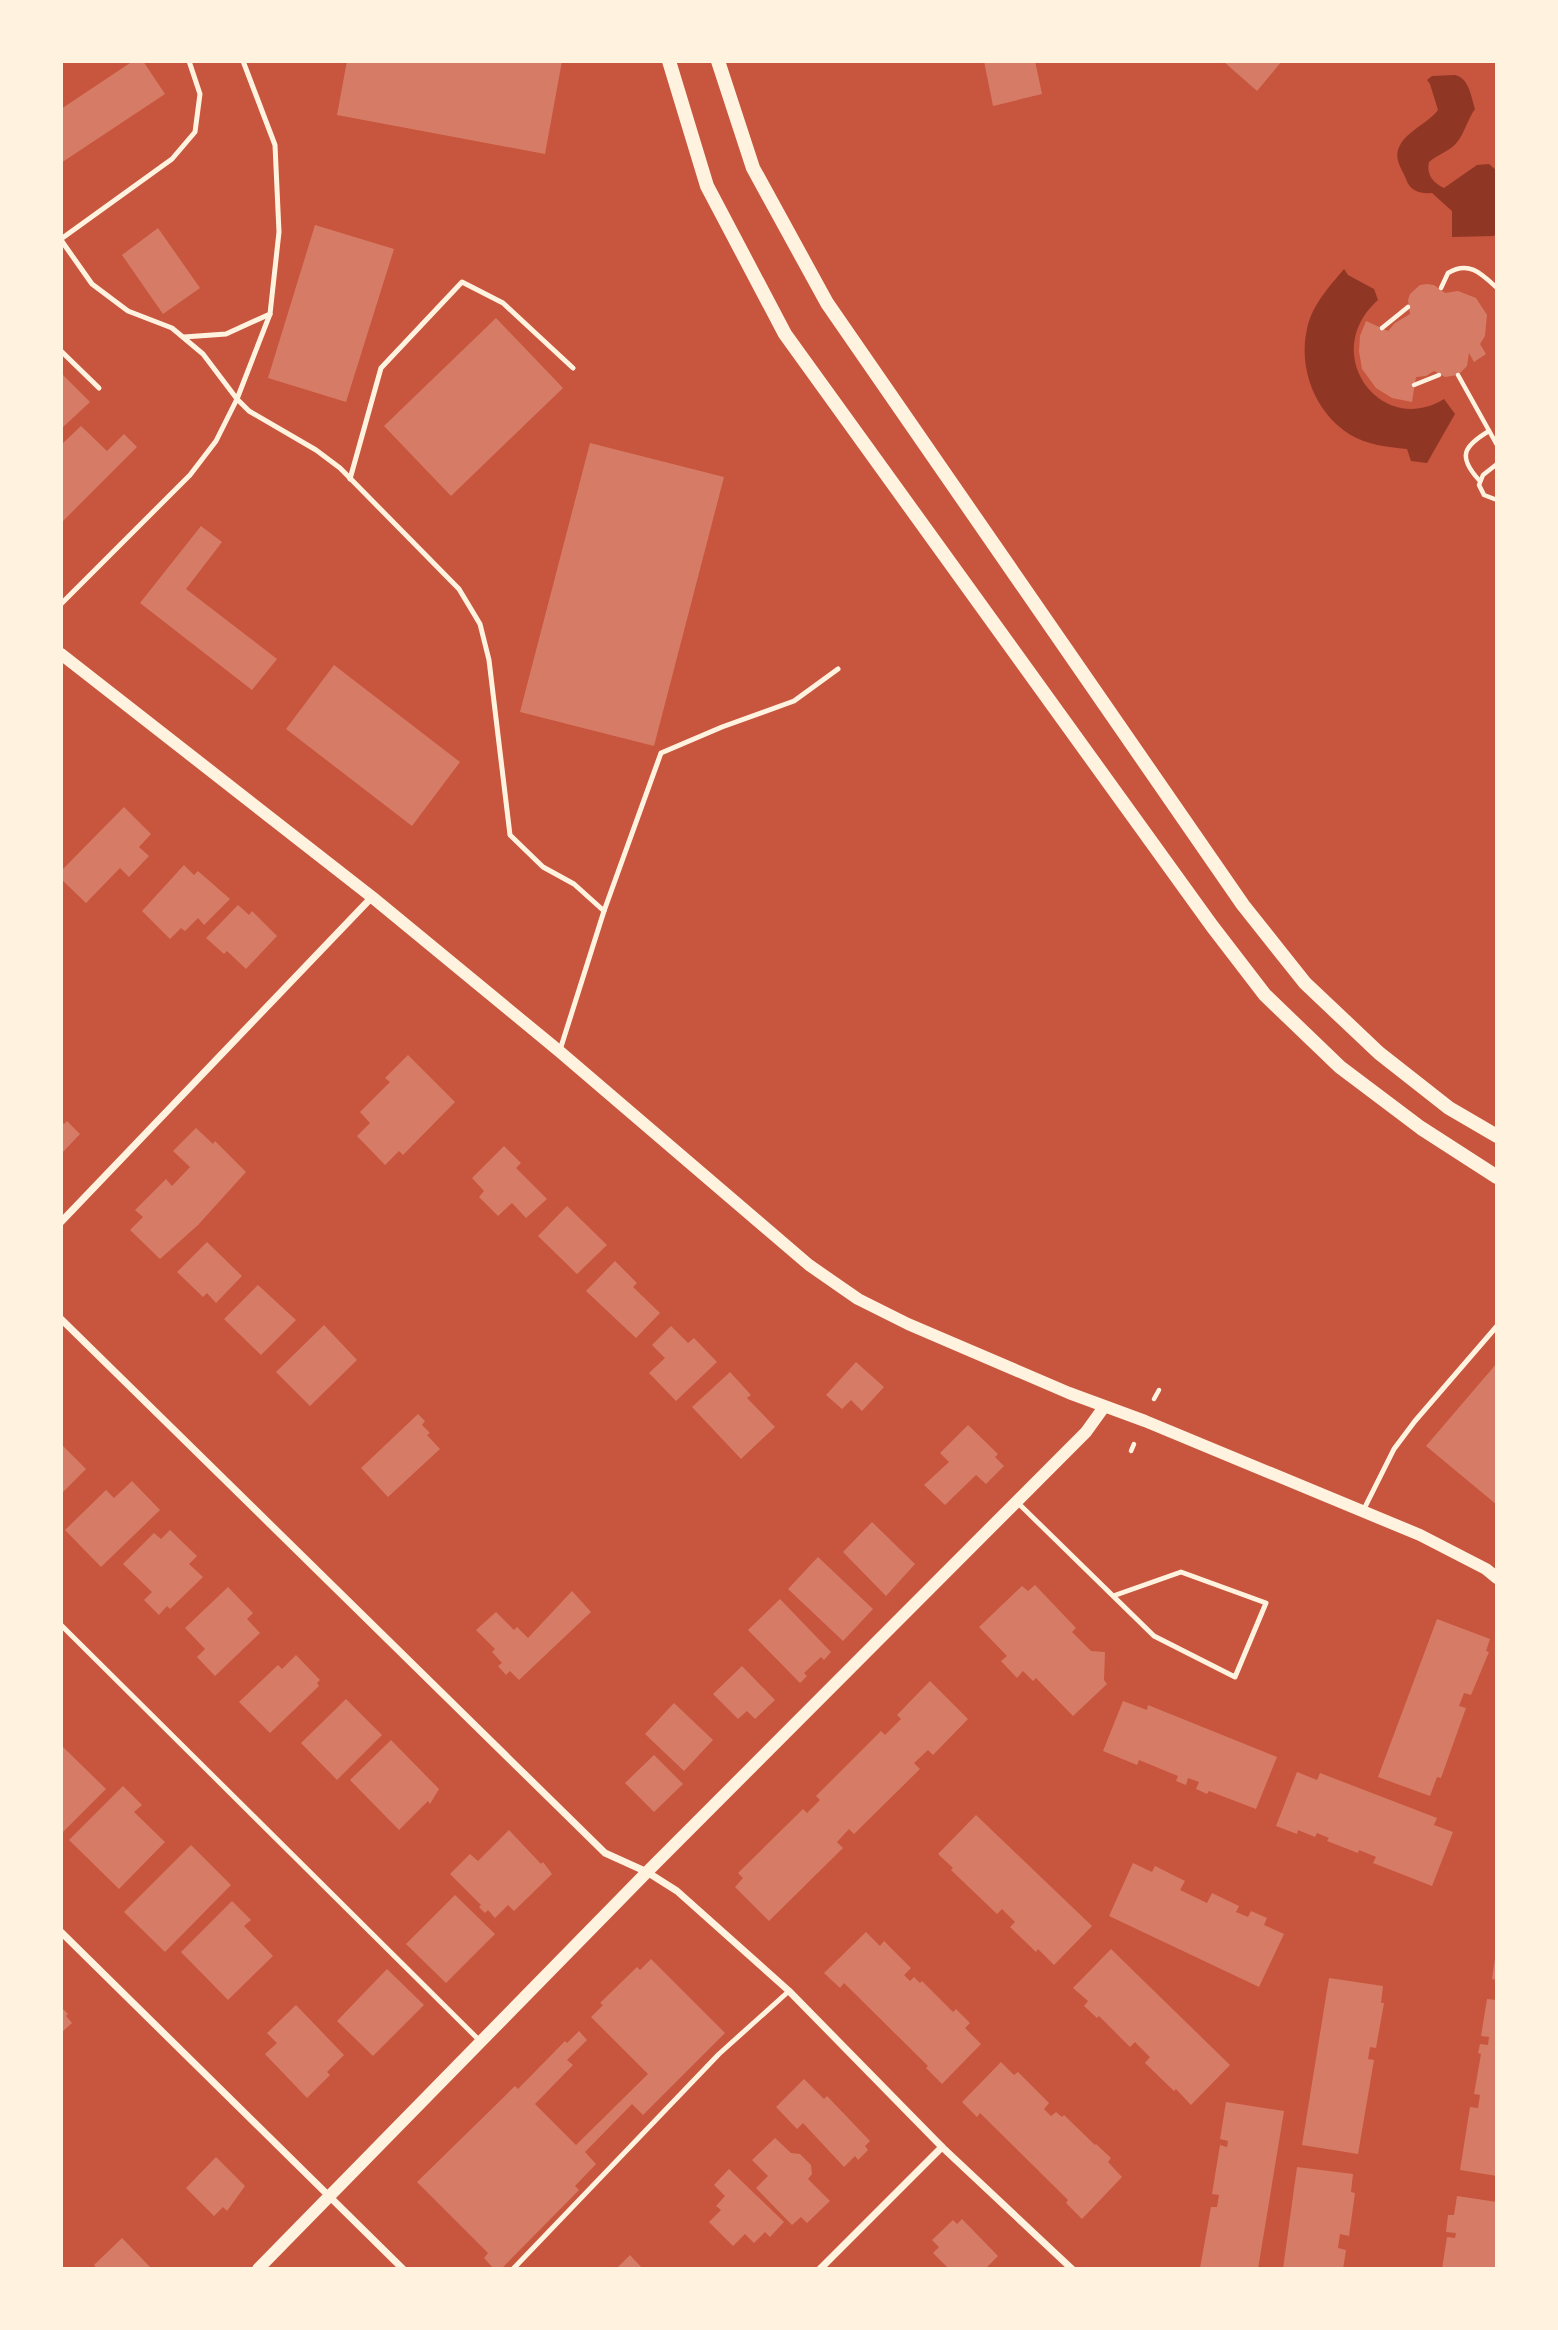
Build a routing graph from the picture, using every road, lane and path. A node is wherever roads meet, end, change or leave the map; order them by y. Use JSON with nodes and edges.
{"nodes":[{"id":1,"x":189,"y":61,"type":"edge"},
{"id":2,"x":243,"y":61,"type":"edge"},
{"id":3,"x":670,"y":61,"type":"edge"},
{"id":4,"x":718,"y":61,"type":"edge"},
{"id":5,"x":61,"y":240,"type":"edge"},
{"id":6,"x":1441,"y":288,"type":"dead end"},
{"id":7,"x":1497,"y":288,"type":"edge"},
{"id":8,"x":1408,"y":307,"type":"dead end"},
{"id":9,"x":270,"y":314,"type":"junction"},
{"id":10,"x":1382,"y":328,"type":"dead end"},
{"id":11,"x":184,"y":338,"type":"junction"},
{"id":12,"x":61,"y":351,"type":"edge"},
{"id":13,"x":573,"y":368,"type":"dead end"},
{"id":14,"x":1439,"y":375,"type":"dead end"},
{"id":15,"x":1458,"y":375,"type":"dead end"},
{"id":16,"x":1414,"y":385,"type":"dead end"},
{"id":17,"x":99,"y":388,"type":"dead end"},
{"id":18,"x":237,"y":399,"type":"junction"},
{"id":19,"x":1488,"y":429,"type":"junction"},
{"id":20,"x":1497,"y":445,"type":"edge"},
{"id":21,"x":1497,"y":464,"type":"edge"},
{"id":22,"x":350,"y":479,"type":"junction"},
{"id":23,"x":1479,"y":480,"type":"junction"},
{"id":24,"x":1497,"y":500,"type":"edge"},
{"id":25,"x":61,"y":604,"type":"edge"},
{"id":26,"x":61,"y":654,"type":"edge"},
{"id":27,"x":838,"y":669,"type":"dead end"},
{"id":28,"x":372,"y":897,"type":"junction"},
{"id":29,"x":604,"y":911,"type":"junction"},
{"id":30,"x":559,"y":1051,"type":"junction"},
{"id":31,"x":1497,"y":1136,"type":"edge"},
{"id":32,"x":1497,"y":1177,"type":"edge"},
{"id":33,"x":61,"y":1222,"type":"edge"},
{"id":34,"x":61,"y":1319,"type":"edge"},
{"id":35,"x":1497,"y":1326,"type":"edge"},
{"id":36,"x":1159,"y":1390,"type":"dead end"},
{"id":37,"x":1154,"y":1399,"type":"dead end"},
{"id":38,"x":1104,"y":1407,"type":"junction"},
{"id":39,"x":1135,"y":1444,"type":"dead end"},
{"id":40,"x":1131,"y":1451,"type":"dead end"},
{"id":41,"x":1017,"y":1502,"type":"junction"},
{"id":42,"x":1363,"y":1511,"type":"junction"},
{"id":43,"x":1497,"y":1578,"type":"edge"},
{"id":44,"x":1113,"y":1596,"type":"junction"},
{"id":45,"x":61,"y":1625,"type":"edge"},
{"id":46,"x":646,"y":1872,"type":"junction"},
{"id":47,"x":61,"y":1932,"type":"edge"},
{"id":48,"x":789,"y":1991,"type":"junction"},
{"id":49,"x":481,"y":2042,"type":"junction"},
{"id":50,"x":942,"y":2147,"type":"junction"},
{"id":51,"x":330,"y":2196,"type":"junction"},
{"id":52,"x":258,"y":2269,"type":"edge"},
{"id":53,"x":403,"y":2269,"type":"edge"},
{"id":54,"x":513,"y":2269,"type":"edge"},
{"id":55,"x":820,"y":2269,"type":"edge"},
{"id":56,"x":1072,"y":2269,"type":"edge"}],
"edges":[{"from":1,"to":5,"type":"lane"},
{"from":2,"to":9,"type":"lane"},
{"from":3,"to":32,"type":"main road"},
{"from":4,"to":31,"type":"main road"},
{"from":5,"to":11,"type":"lane"},
{"from":6,"to":7,"type":"path"},
{"from":8,"to":10,"type":"path"},
{"from":9,"to":11,"type":"lane"},
{"from":9,"to":18,"type":"lane"},
{"from":11,"to":18,"type":"lane"},
{"from":12,"to":17,"type":"lane"},
{"from":13,"to":22,"type":"lane"},
{"from":14,"to":16,"type":"path"},
{"from":15,"to":19,"type":"path"},
{"from":18,"to":22,"type":"lane"},
{"from":18,"to":25,"type":"lane"},
{"from":19,"to":20,"type":"path"},
{"from":19,"to":23,"type":"path"},
{"from":21,"to":23,"type":"path"},
{"from":22,"to":29,"type":"lane"},
{"from":23,"to":24,"type":"path"},
{"from":26,"to":28,"type":"street"},
{"from":27,"to":29,"type":"lane"},
{"from":28,"to":30,"type":"street"},
{"from":28,"to":33,"type":"street"},
{"from":29,"to":30,"type":"lane"},
{"from":30,"to":38,"type":"street"},
{"from":34,"to":46,"type":"street"},
{"from":35,"to":42,"type":"lane"},
{"from":36,"to":37,"type":"path"},
{"from":38,"to":41,"type":"street"},
{"from":38,"to":42,"type":"street"},
{"from":39,"to":40,"type":"path"},
{"from":41,"to":44,"type":"lane"},
{"from":41,"to":46,"type":"street"},
{"from":42,"to":43,"type":"street"},
{"from":44,"to":44,"type":"lane"},
{"from":45,"to":49,"type":"lane"},
{"from":46,"to":48,"type":"street"},
{"from":46,"to":49,"type":"street"},
{"from":47,"to":51,"type":"street"},
{"from":48,"to":50,"type":"street"},
{"from":48,"to":54,"type":"lane"},
{"from":49,"to":51,"type":"street"},
{"from":50,"to":55,"type":"street"},
{"from":50,"to":56,"type":"street"},
{"from":51,"to":52,"type":"street"},
{"from":51,"to":53,"type":"street"}]}
